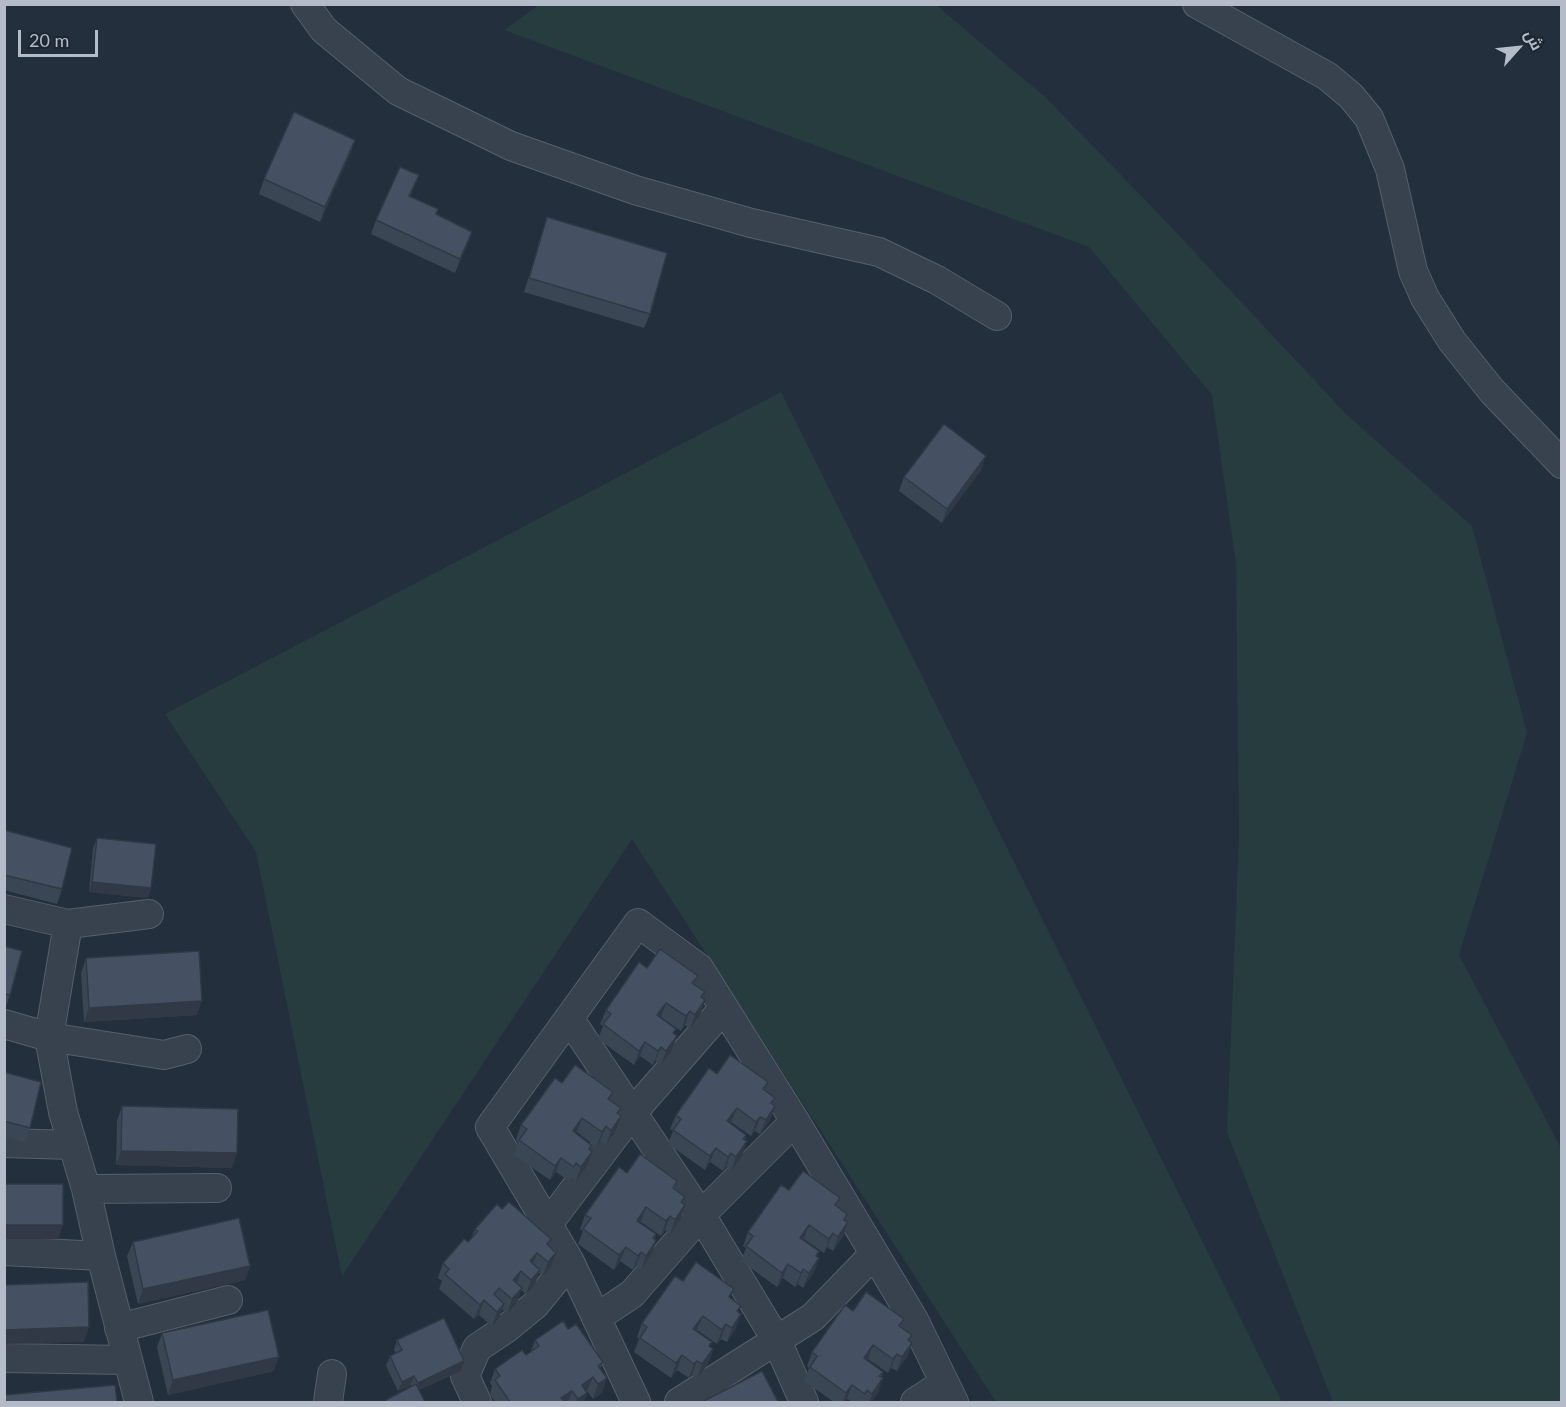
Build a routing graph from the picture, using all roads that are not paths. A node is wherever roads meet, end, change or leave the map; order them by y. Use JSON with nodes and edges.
{"nodes":[{"id":1,"x":305,"y":4,"type":"edge"},
{"id":2,"x":1197,"y":4,"type":"edge"},
{"id":3,"x":997,"y":316,"type":"dead end"},
{"id":4,"x":1562,"y":464,"type":"edge"},
{"id":5,"x":4,"y":909,"type":"edge"},
{"id":6,"x":149,"y":914,"type":"dead end"},
{"id":7,"x":68,"y":924,"type":"junction"},
{"id":8,"x":724,"y":1008,"type":"junction"},
{"id":9,"x":569,"y":1018,"type":"junction"},
{"id":10,"x":4,"y":1024,"type":"edge"},
{"id":11,"x":49,"y":1037,"type":"junction"},
{"id":12,"x":187,"y":1049,"type":"dead end"},
{"id":13,"x":633,"y":1112,"type":"junction"},
{"id":14,"x":795,"y":1121,"type":"junction"},
{"id":15,"x":4,"y":1143,"type":"edge"},
{"id":16,"x":73,"y":1145,"type":"junction"},
{"id":17,"x":217,"y":1188,"type":"dead end"},
{"id":18,"x":87,"y":1190,"type":"junction"},
{"id":19,"x":701,"y":1215,"type":"junction"},
{"id":20,"x":548,"y":1224,"type":"junction"},
{"id":21,"x":4,"y":1251,"type":"edge"},
{"id":22,"x":874,"y":1254,"type":"junction"},
{"id":23,"x":101,"y":1256,"type":"junction"},
{"id":24,"x":570,"y":1262,"type":"junction"},
{"id":25,"x":228,"y":1300,"type":"dead end"},
{"id":26,"x":596,"y":1318,"type":"junction"},
{"id":27,"x":119,"y":1328,"type":"junction"},
{"id":28,"x":777,"y":1341,"type":"junction"},
{"id":29,"x":4,"y":1358,"type":"edge"},
{"id":30,"x":128,"y":1360,"type":"junction"},
{"id":31,"x":332,"y":1374,"type":"dead end"},
{"id":32,"x":949,"y":1393,"type":"edge"},
{"id":33,"x":628,"y":1399,"type":"edge"},
{"id":34,"x":139,"y":1402,"type":"edge"},
{"id":35,"x":328,"y":1402,"type":"edge"},
{"id":36,"x":477,"y":1402,"type":"edge"},
{"id":37,"x":680,"y":1402,"type":"edge"},
{"id":38,"x":804,"y":1402,"type":"edge"},
{"id":39,"x":915,"y":1402,"type":"edge"}],
"edges":[{"from":1,"to":3,"type":"street"},
{"from":2,"to":4,"type":"street"},
{"from":5,"to":7,"type":"street"},
{"from":6,"to":7,"type":"street"},
{"from":7,"to":11,"type":"street"},
{"from":8,"to":9,"type":"street"},
{"from":8,"to":13,"type":"street"},
{"from":8,"to":14,"type":"street"},
{"from":9,"to":13,"type":"street"},
{"from":9,"to":20,"type":"street"},
{"from":10,"to":11,"type":"street"},
{"from":11,"to":12,"type":"street"},
{"from":11,"to":16,"type":"street"},
{"from":13,"to":19,"type":"street"},
{"from":13,"to":20,"type":"street"},
{"from":14,"to":19,"type":"street"},
{"from":14,"to":22,"type":"street"},
{"from":15,"to":16,"type":"street"},
{"from":16,"to":18,"type":"street"},
{"from":17,"to":18,"type":"street"},
{"from":18,"to":23,"type":"street"},
{"from":19,"to":26,"type":"street"},
{"from":19,"to":28,"type":"street"},
{"from":20,"to":24,"type":"street"},
{"from":21,"to":23,"type":"street"},
{"from":22,"to":28,"type":"street"},
{"from":22,"to":32,"type":"street"},
{"from":23,"to":27,"type":"street"},
{"from":24,"to":26,"type":"street"},
{"from":24,"to":36,"type":"street"},
{"from":25,"to":27,"type":"street"},
{"from":26,"to":33,"type":"street"},
{"from":27,"to":30,"type":"street"},
{"from":28,"to":37,"type":"street"},
{"from":28,"to":38,"type":"street"},
{"from":29,"to":30,"type":"street"},
{"from":30,"to":34,"type":"street"},
{"from":31,"to":35,"type":"street"},
{"from":32,"to":39,"type":"street"}]}
